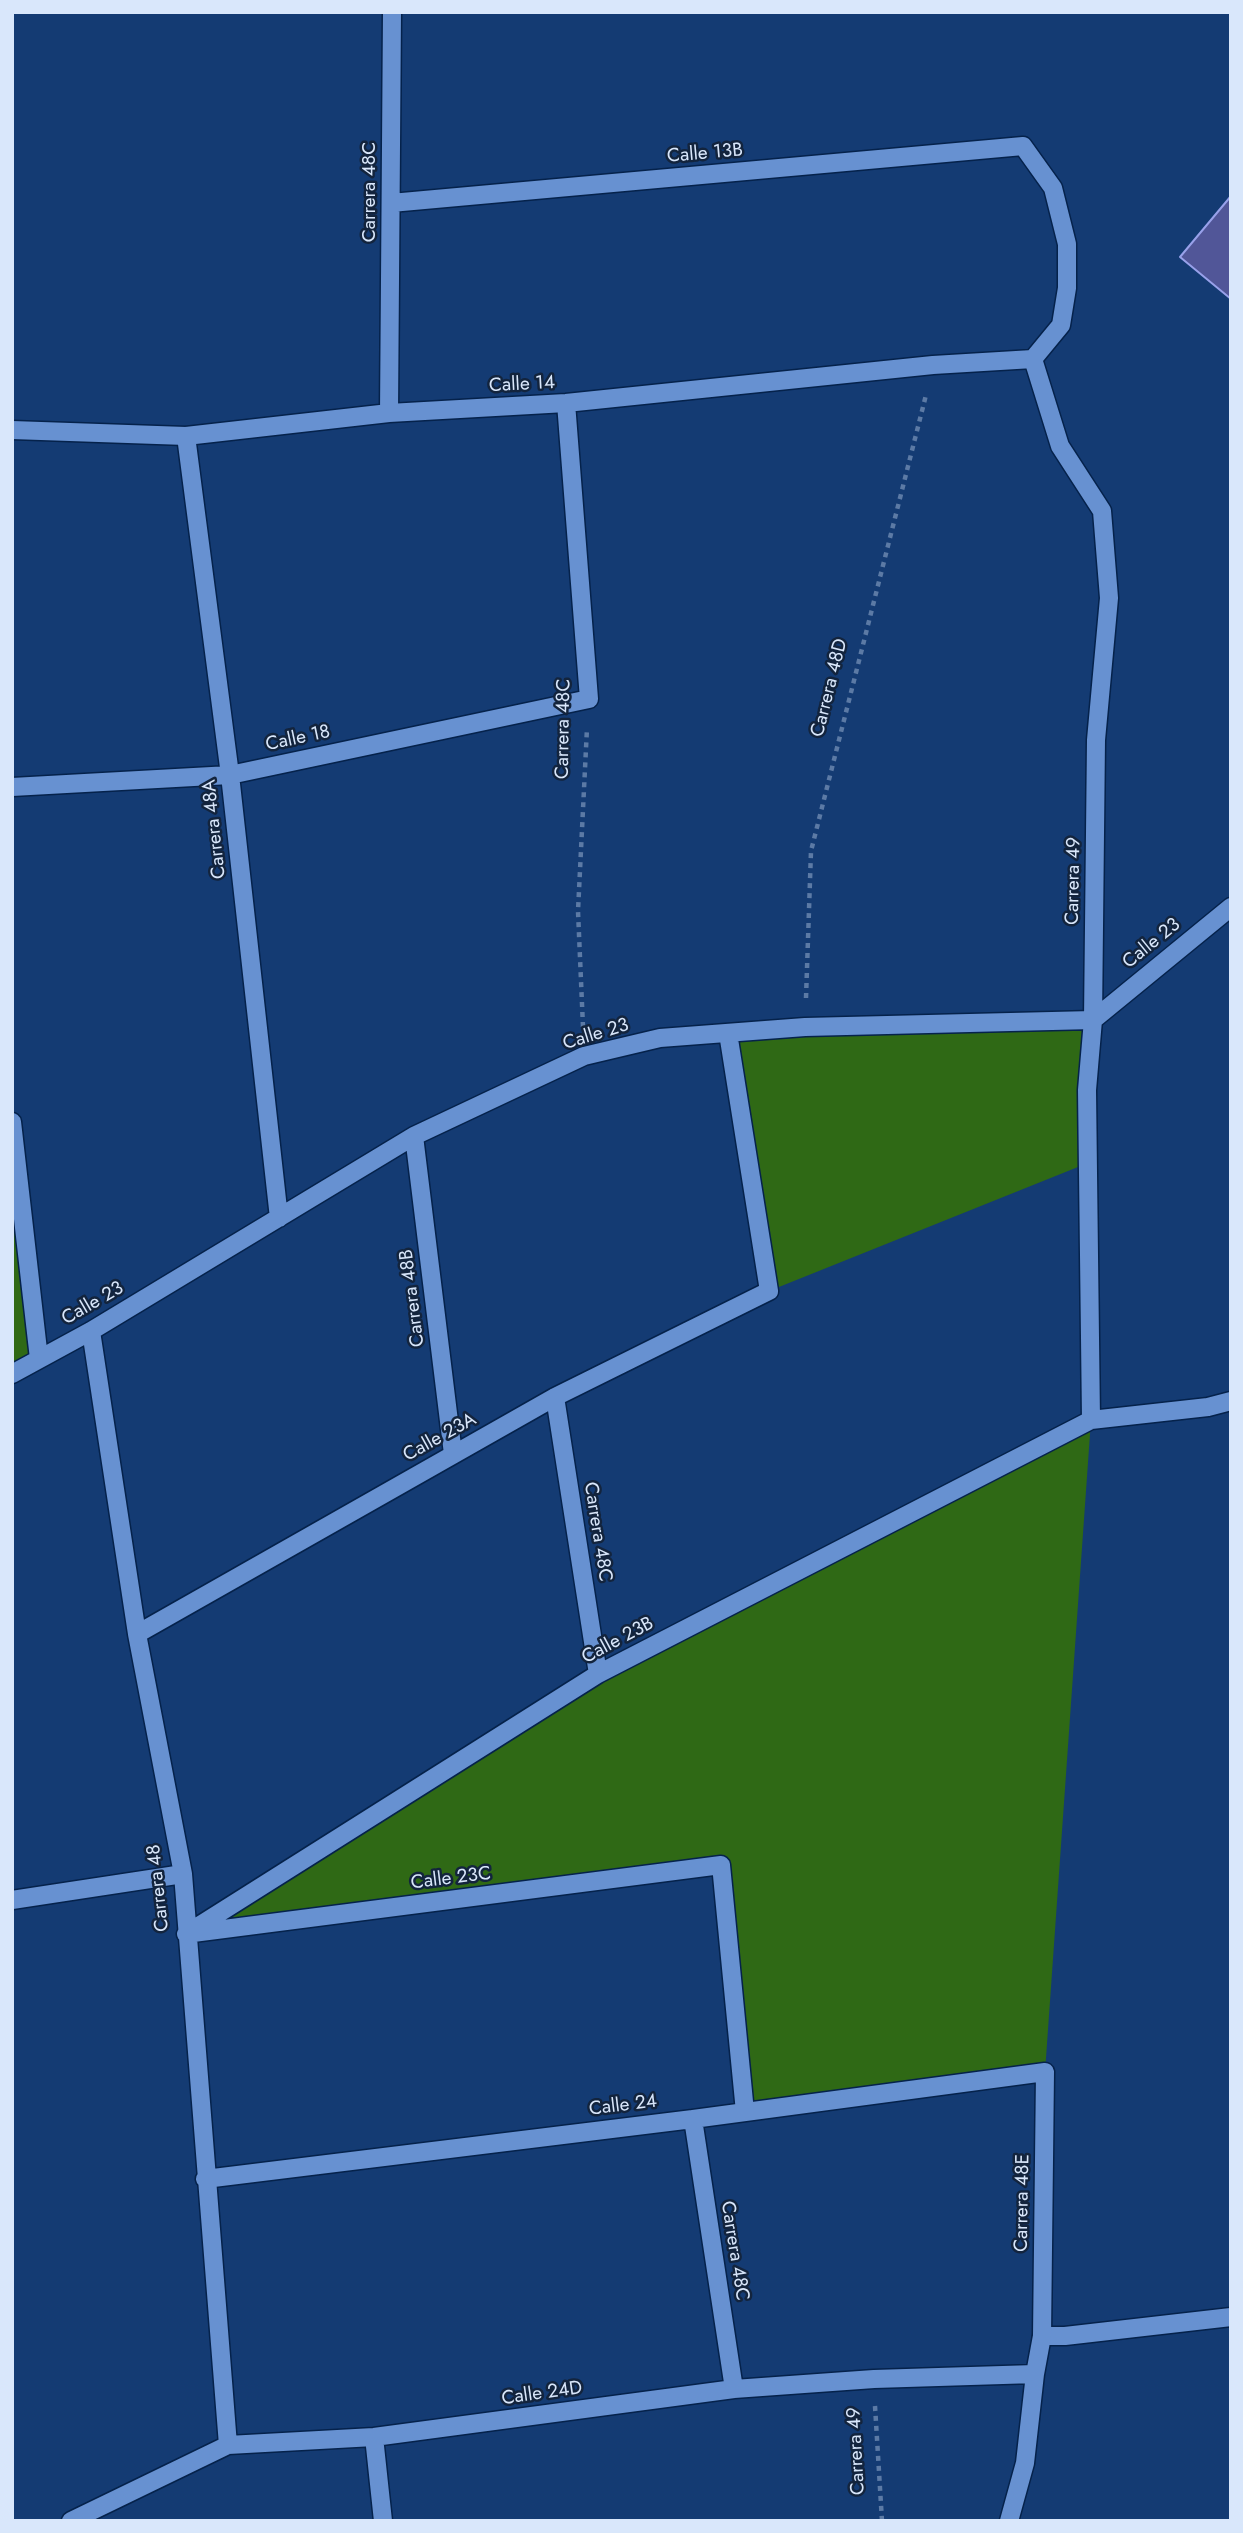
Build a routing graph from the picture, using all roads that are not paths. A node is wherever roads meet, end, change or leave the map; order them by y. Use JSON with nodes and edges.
{"nodes":[{"id":1,"x":392,"y":12,"type":"edge"},
{"id":2,"x":391,"y":203,"type":"junction"},
{"id":3,"x":1033,"y":359,"type":"junction"},
{"id":4,"x":566,"y":403,"type":"junction"},
{"id":5,"x":389,"y":413,"type":"junction"},
{"id":6,"x":12,"y":430,"type":"edge"},
{"id":7,"x":186,"y":436,"type":"junction"},
{"id":8,"x":589,"y":699,"type":"joint"},
{"id":9,"x":230,"y":775,"type":"junction"},
{"id":10,"x":12,"y":788,"type":"edge"},
{"id":11,"x":1231,"y":907,"type":"edge"},
{"id":12,"x":1093,"y":1020,"type":"junction"},
{"id":13,"x":728,"y":1033,"type":"junction"},
{"id":14,"x":12,"y":1122,"type":"edge"},
{"id":15,"x":414,"y":1136,"type":"junction"},
{"id":16,"x":279,"y":1218,"type":"junction"},
{"id":17,"x":91,"y":1331,"type":"junction"},
{"id":18,"x":39,"y":1359,"type":"junction"},
{"id":19,"x":12,"y":1374,"type":"edge"},
{"id":20,"x":555,"y":1398,"type":"junction"},
{"id":21,"x":1231,"y":1401,"type":"edge"},
{"id":22,"x":1091,"y":1420,"type":"junction"},
{"id":23,"x":453,"y":1454,"type":"junction"},
{"id":24,"x":137,"y":1634,"type":"junction"},
{"id":25,"x":598,"y":1674,"type":"junction"},
{"id":26,"x":183,"y":1874,"type":"junction"},
{"id":27,"x":12,"y":1900,"type":"edge"},
{"id":28,"x":186,"y":1934,"type":"junction"},
{"id":29,"x":1045,"y":2072,"type":"joint"},
{"id":30,"x":745,"y":2112,"type":"junction"},
{"id":31,"x":693,"y":2119,"type":"junction"},
{"id":32,"x":205,"y":2179,"type":"junction"},
{"id":33,"x":1231,"y":2317,"type":"edge"},
{"id":34,"x":1042,"y":2336,"type":"junction"},
{"id":35,"x":1035,"y":2374,"type":"junction"},
{"id":36,"x":734,"y":2389,"type":"junction"},
{"id":37,"x":374,"y":2437,"type":"junction"},
{"id":38,"x":228,"y":2445,"type":"junction"},
{"id":39,"x":71,"y":2521,"type":"edge"},
{"id":40,"x":383,"y":2521,"type":"edge"},
{"id":41,"x":1009,"y":2521,"type":"edge"}],
"edges":[{"from":1,"to":2,"type":"street","name":"Carrera 48C"},
{"from":2,"to":3,"type":"street","name":"Calle 13B"},
{"from":2,"to":5,"type":"street","name":"Carrera 48C"},
{"from":3,"to":4,"type":"street","name":"Calle 14"},
{"from":3,"to":12,"type":"street","name":"Carrera 49"},
{"from":4,"to":5,"type":"street","name":"Calle 14"},
{"from":4,"to":8,"type":"street","name":"Carrera 48C"},
{"from":5,"to":7,"type":"street","name":"Calle 14"},
{"from":6,"to":7,"type":"street","name":"Calle 14"},
{"from":7,"to":9,"type":"street","name":"Carrera 48A"},
{"from":8,"to":9,"type":"street","name":"Calle 18"},
{"from":9,"to":10,"type":"street","name":"Calle 18"},
{"from":9,"to":16,"type":"street","name":"Carrera 48A"},
{"from":11,"to":12,"type":"street","name":"Calle 23"},
{"from":12,"to":13,"type":"street","name":"Calle 23"},
{"from":12,"to":22,"type":"street","name":"Carrera 49"},
{"from":13,"to":15,"type":"street","name":"Calle 23"},
{"from":13,"to":20,"type":"street","name":"Calle 23A"},
{"from":14,"to":18,"type":"street"},
{"from":15,"to":16,"type":"street","name":"Calle 23"},
{"from":15,"to":23,"type":"street","name":"Carrera 48B"},
{"from":16,"to":17,"type":"street","name":"Calle 23"},
{"from":17,"to":18,"type":"street","name":"Calle 23"},
{"from":17,"to":24,"type":"street","name":"Carrera 48"},
{"from":18,"to":19,"type":"street","name":"Calle 23"},
{"from":20,"to":23,"type":"street","name":"Calle 23A"},
{"from":20,"to":25,"type":"street","name":"Carrera 48C"},
{"from":21,"to":22,"type":"street"},
{"from":22,"to":25,"type":"street","name":"Calle 23B"},
{"from":23,"to":24,"type":"street","name":"Calle 23A"},
{"from":24,"to":26,"type":"street","name":"Carrera 48"},
{"from":25,"to":28,"type":"street","name":"Calle 23B"},
{"from":26,"to":27,"type":"street"},
{"from":26,"to":28,"type":"street","name":"Carrera 48"},
{"from":28,"to":30,"type":"street","name":"Calle 23C"},
{"from":28,"to":32,"type":"street","name":"Carrera 48"},
{"from":29,"to":30,"type":"street","name":"Calle 24"},
{"from":29,"to":34,"type":"street","name":"Carrera 48E"},
{"from":30,"to":31,"type":"street","name":"Calle 24"},
{"from":31,"to":32,"type":"street","name":"Calle 24"},
{"from":31,"to":36,"type":"street","name":"Carrera 48C"},
{"from":32,"to":38,"type":"street","name":"Carrera 48"},
{"from":33,"to":34,"type":"street"},
{"from":34,"to":35,"type":"street","name":"Carrera 48E"},
{"from":35,"to":36,"type":"street","name":"Calle 24D"},
{"from":35,"to":41,"type":"street","name":"Carrera 48E"},
{"from":36,"to":37,"type":"street","name":"Calle 24D"},
{"from":37,"to":38,"type":"street","name":"Calle 24D"},
{"from":37,"to":40,"type":"street"},
{"from":38,"to":39,"type":"street","name":"Calle 24D"}]}
